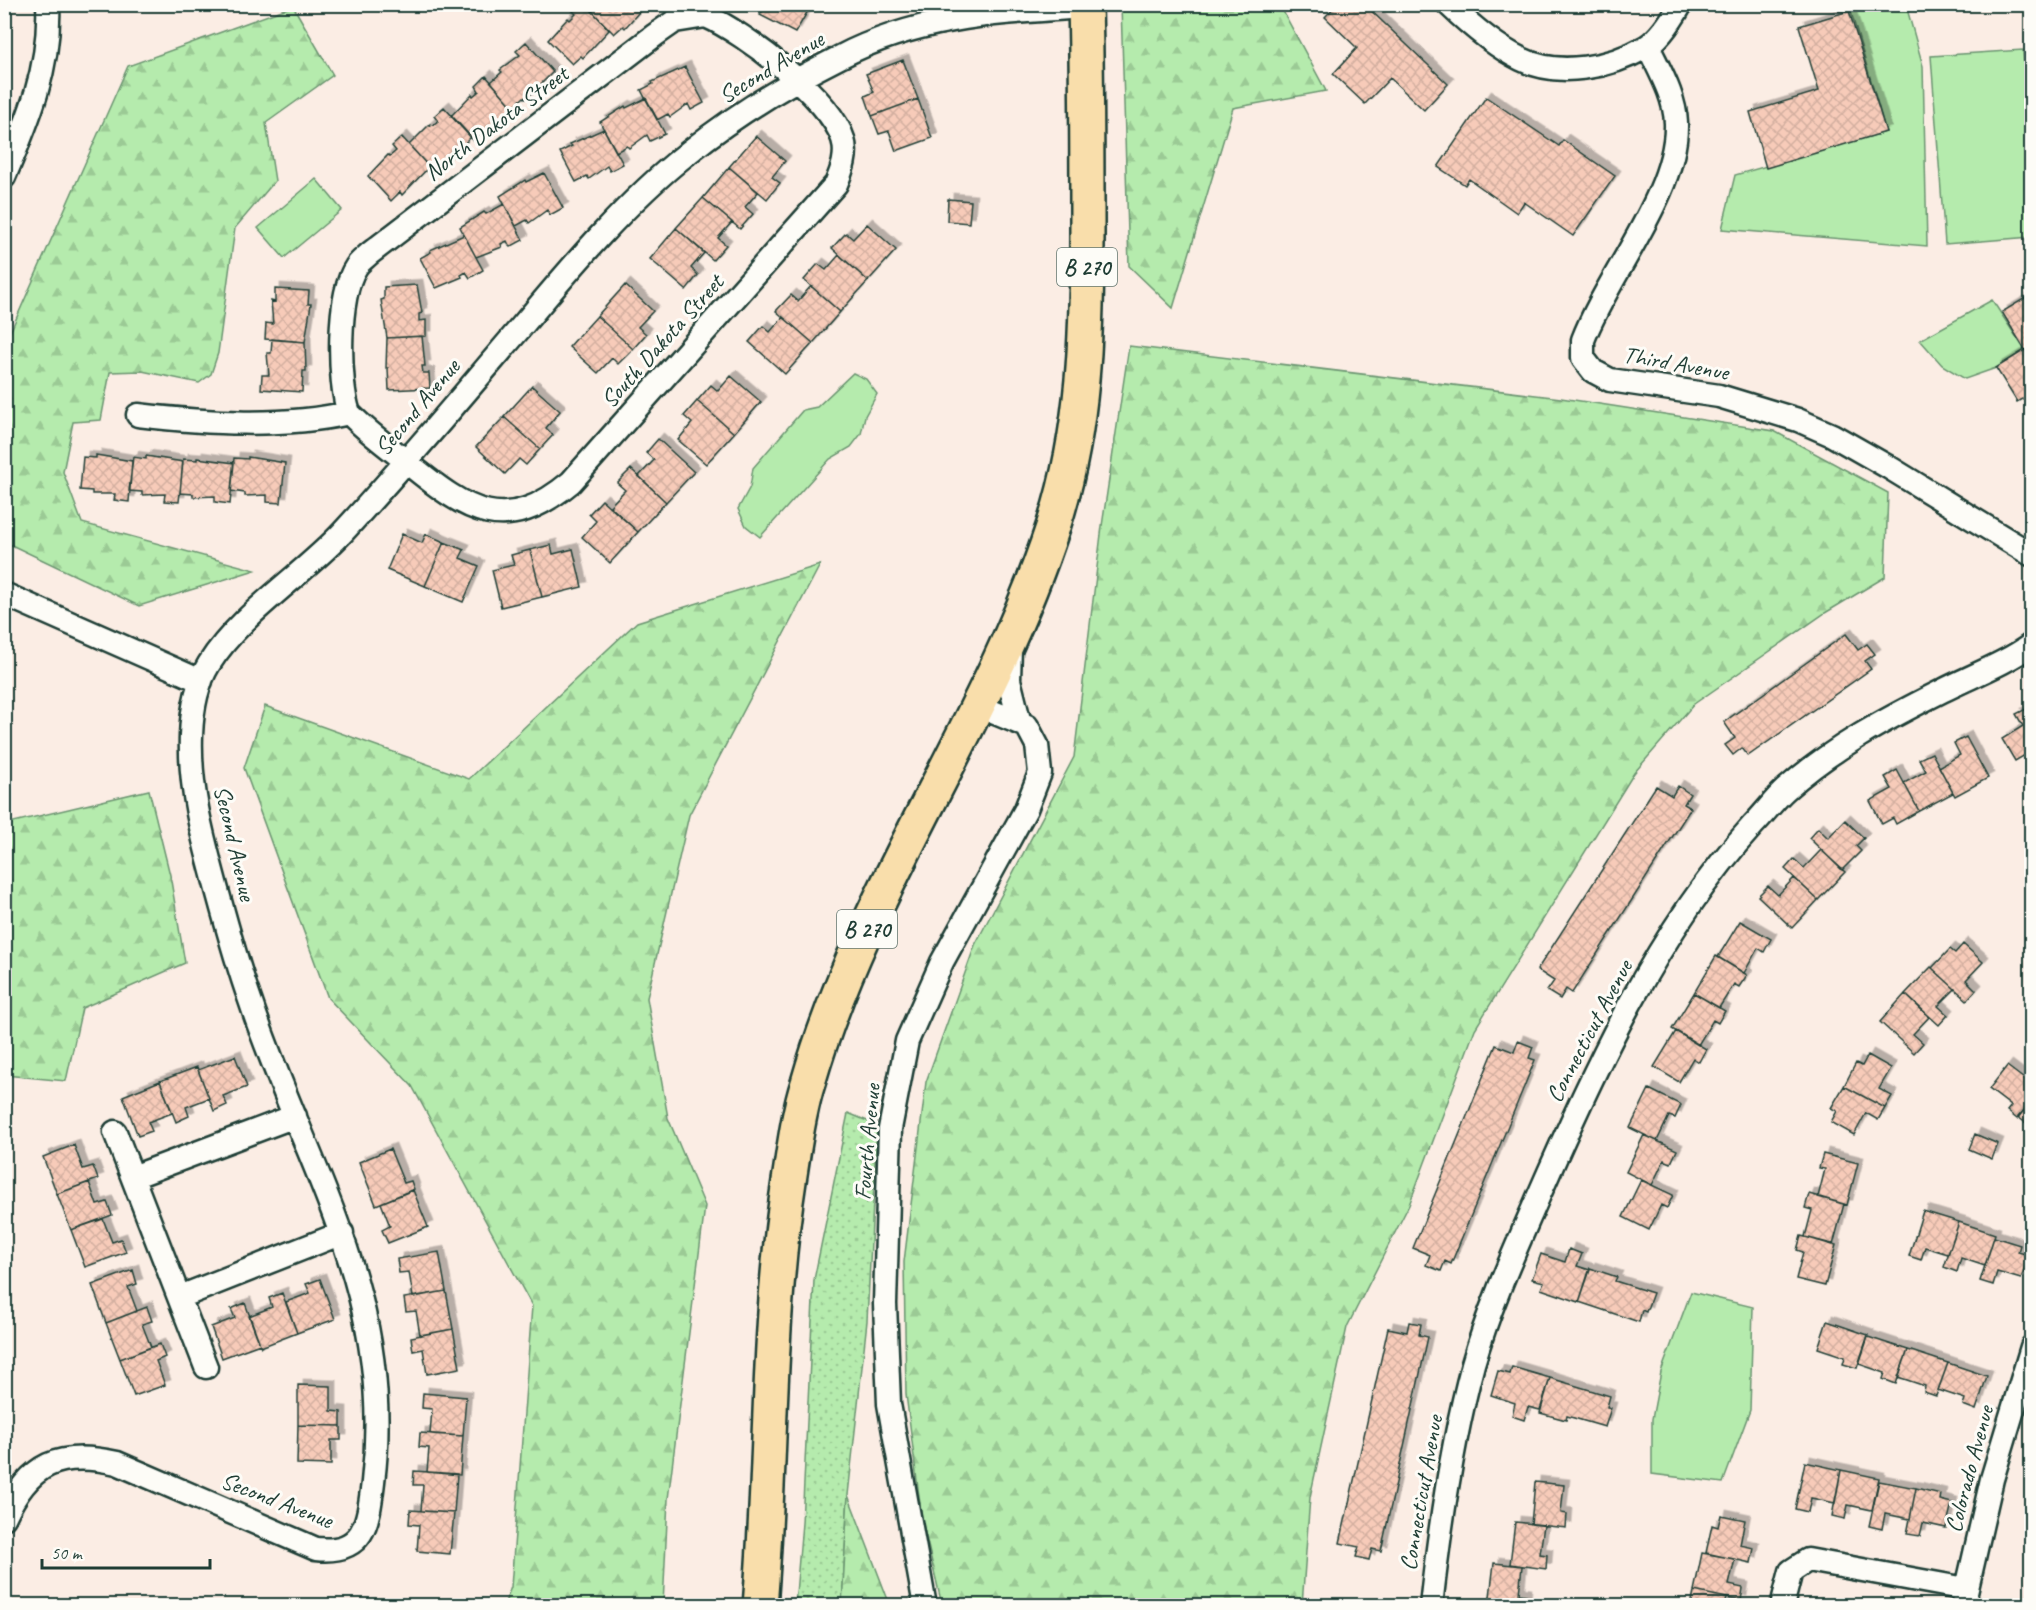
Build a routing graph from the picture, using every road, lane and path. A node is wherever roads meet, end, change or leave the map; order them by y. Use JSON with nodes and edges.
{"nodes":[{"id":1,"x":48,"y":4,"type":"edge"},
{"id":2,"x":1448,"y":4,"type":"edge"},
{"id":3,"x":1681,"y":4,"type":"edge"},
{"id":4,"x":1085,"y":6,"type":"edge"},
{"id":5,"x":1648,"y":46,"type":"junction"},
{"id":6,"x":797,"y":81,"type":"junction"},
{"id":7,"x":4,"y":177,"type":"edge"},
{"id":8,"x":350,"y":413,"type":"junction"},
{"id":9,"x":138,"y":415,"type":"dead end"},
{"id":10,"x":407,"y":462,"type":"junction"},
{"id":11,"x":2031,"y":555,"type":"edge"},
{"id":12,"x":4,"y":594,"type":"edge"},
{"id":13,"x":1010,"y":638,"type":"junction"},
{"id":14,"x":2031,"y":644,"type":"edge"},
{"id":15,"x":201,"y":681,"type":"junction"},
{"id":16,"x":976,"y":705,"type":"junction"},
{"id":17,"x":1019,"y":720,"type":"junction"},
{"id":18,"x":295,"y":1116,"type":"junction"},
{"id":19,"x":115,"y":1132,"type":"dead end"},
{"id":20,"x":133,"y":1177,"type":"junction"},
{"id":21,"x":342,"y":1233,"type":"junction"},
{"id":22,"x":180,"y":1297,"type":"junction"},
{"id":23,"x":2031,"y":1347,"type":"edge"},
{"id":24,"x":206,"y":1366,"type":"dead end"},
{"id":25,"x":4,"y":1518,"type":"edge"},
{"id":26,"x":1965,"y":1597,"type":"edge"},
{"id":27,"x":760,"y":1605,"type":"edge"},
{"id":28,"x":925,"y":1605,"type":"edge"},
{"id":29,"x":1431,"y":1605,"type":"edge"},
{"id":30,"x":1782,"y":1605,"type":"edge"}],
"edges":[{"from":1,"to":7,"type":"street"},
{"from":2,"to":5,"type":"street"},
{"from":3,"to":5,"type":"street"},
{"from":4,"to":6,"type":"street","name":"Second Avenue"},
{"from":4,"to":13,"type":"main road","number":"B 270"},
{"from":5,"to":11,"type":"street","name":"Third Avenue"},
{"from":6,"to":8,"type":"street","name":"North Dakota Street"},
{"from":6,"to":10,"type":"street","name":"Second Avenue"},
{"from":6,"to":10,"type":"street","name":"South Dakota Street"},
{"from":8,"to":9,"type":"street"},
{"from":8,"to":10,"type":"street"},
{"from":10,"to":15,"type":"street","name":"Second Avenue"},
{"from":12,"to":15,"type":"street"},
{"from":13,"to":16,"type":"main road","number":"B 270"},
{"from":13,"to":17,"type":"street","name":"Fourth Avenue"},
{"from":14,"to":29,"type":"street","name":"Connecticut Avenue"},
{"from":15,"to":18,"type":"street","name":"Second Avenue"},
{"from":16,"to":17,"type":"street"},
{"from":16,"to":27,"type":"main road","number":"B 270"},
{"from":17,"to":28,"type":"street","name":"Fourth Avenue"},
{"from":18,"to":20,"type":"street"},
{"from":18,"to":21,"type":"street","name":"Second Avenue"},
{"from":19,"to":20,"type":"street"},
{"from":20,"to":22,"type":"street"},
{"from":21,"to":22,"type":"street"},
{"from":21,"to":25,"type":"street","name":"Second Avenue"},
{"from":22,"to":24,"type":"street"},
{"from":23,"to":26,"type":"street","name":"Colorado Avenue"},
{"from":26,"to":30,"type":"street"}]}
